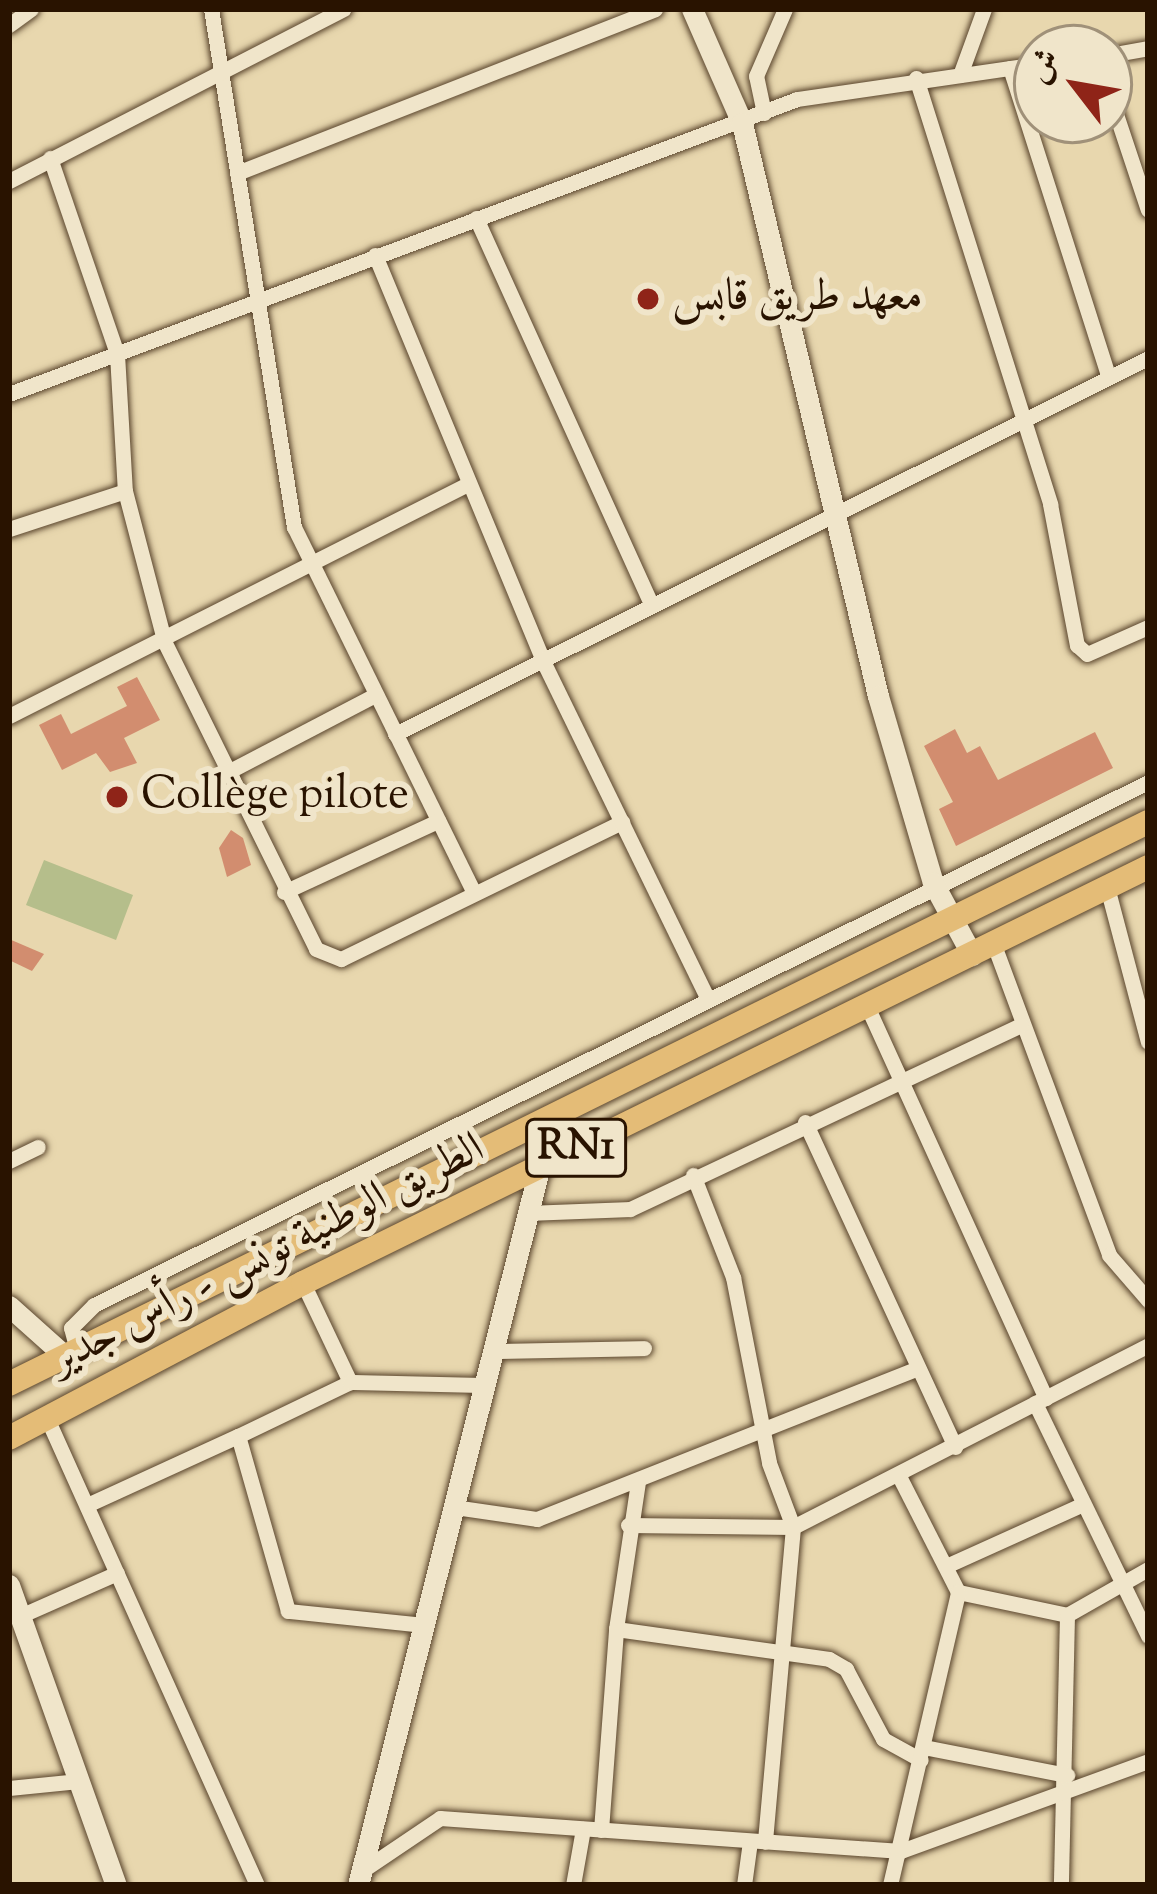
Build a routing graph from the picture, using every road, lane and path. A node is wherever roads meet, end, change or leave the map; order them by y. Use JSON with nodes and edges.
{"nodes":[{"id":1,"x":31,"y":9,"type":"edge"},
{"id":2,"x":212,"y":9,"type":"edge"},
{"id":3,"x":343,"y":9,"type":"edge"},
{"id":4,"x":655,"y":9,"type":"edge"},
{"id":5,"x":692,"y":9,"type":"edge"},
{"id":6,"x":785,"y":9,"type":"edge"},
{"id":7,"x":984,"y":9,"type":"edge"},
{"id":8,"x":9,"y":25,"type":"edge"},
{"id":9,"x":221,"y":68,"type":"junction"},
{"id":10,"x":1010,"y":68,"type":"junction"},
{"id":11,"x":1013,"y":68,"type":"edge"},
{"id":12,"x":960,"y":75,"type":"junction"},
{"id":13,"x":916,"y":78,"type":"junction"},
{"id":14,"x":764,"y":112,"type":"junction"},
{"id":15,"x":742,"y":123,"type":"junction"},
{"id":16,"x":1126,"y":144,"type":"edge"},
{"id":17,"x":50,"y":158,"type":"junction"},
{"id":18,"x":237,"y":173,"type":"junction"},
{"id":19,"x":9,"y":181,"type":"edge"},
{"id":20,"x":1148,"y":210,"type":"edge"},
{"id":21,"x":476,"y":218,"type":"junction"},
{"id":22,"x":375,"y":256,"type":"junction"},
{"id":23,"x":254,"y":303,"type":"junction"},
{"id":24,"x":117,"y":355,"type":"junction"},
{"id":25,"x":1148,"y":358,"type":"edge"},
{"id":26,"x":1108,"y":376,"type":"junction"},
{"id":27,"x":9,"y":394,"type":"edge"},
{"id":28,"x":1023,"y":416,"type":"junction"},
{"id":29,"x":464,"y":486,"type":"junction"},
{"id":30,"x":124,"y":491,"type":"junction"},
{"id":31,"x":837,"y":514,"type":"junction"},
{"id":32,"x":9,"y":530,"type":"edge"},
{"id":33,"x":312,"y":568,"type":"junction"},
{"id":34,"x":651,"y":604,"type":"junction"},
{"id":35,"x":1148,"y":627,"type":"edge"},
{"id":36,"x":165,"y":643,"type":"junction"},
{"id":37,"x":542,"y":658,"type":"junction"},
{"id":38,"x":375,"y":694,"type":"junction"},
{"id":39,"x":9,"y":716,"type":"edge"},
{"id":40,"x":395,"y":734,"type":"junction"},
{"id":41,"x":226,"y":773,"type":"junction"},
{"id":42,"x":1148,"y":782,"type":"edge"},
{"id":43,"x":438,"y":820,"type":"junction"},
{"id":44,"x":622,"y":822,"type":"junction"},
{"id":45,"x":1148,"y":822,"type":"edge"},
{"id":46,"x":1148,"y":867,"type":"edge"},
{"id":47,"x":933,"y":883,"type":"junction"},
{"id":48,"x":1108,"y":887,"type":"junction"},
{"id":49,"x":472,"y":890,"type":"junction"},
{"id":50,"x":284,"y":892,"type":"junction"},
{"id":51,"x":955,"y":917,"type":"junction"},
{"id":52,"x":983,"y":950,"type":"junction"},
{"id":53,"x":708,"y":999,"type":"junction"},
{"id":54,"x":867,"y":1006,"type":"junction"},
{"id":55,"x":1021,"y":1025,"type":"junction"},
{"id":56,"x":1148,"y":1042,"type":"edge"},
{"id":57,"x":895,"y":1080,"type":"junction"},
{"id":58,"x":805,"y":1123,"type":"junction"},
{"id":59,"x":38,"y":1148,"type":"dead end"},
{"id":60,"x":9,"y":1161,"type":"edge"},
{"id":61,"x":540,"y":1166,"type":"junction"},
{"id":62,"x":693,"y":1175,"type":"junction"},
{"id":63,"x":528,"y":1214,"type":"junction"},
{"id":64,"x":1148,"y":1269,"type":"edge"},
{"id":65,"x":1124,"y":1276,"type":"junction"},
{"id":66,"x":303,"y":1283,"type":"junction"},
{"id":67,"x":1148,"y":1300,"type":"edge"},
{"id":68,"x":9,"y":1306,"type":"edge"},
{"id":69,"x":1148,"y":1345,"type":"edge"},
{"id":70,"x":644,"y":1348,"type":"dead end"},
{"id":71,"x":493,"y":1352,"type":"junction"},
{"id":72,"x":71,"y":1353,"type":"junction"},
{"id":73,"x":918,"y":1368,"type":"junction"},
{"id":74,"x":11,"y":1376,"type":"edge"},
{"id":75,"x":350,"y":1382,"type":"junction"},
{"id":76,"x":484,"y":1385,"type":"junction"},
{"id":77,"x":1040,"y":1401,"type":"junction"},
{"id":78,"x":46,"y":1416,"type":"junction"},
{"id":79,"x":766,"y":1429,"type":"junction"},
{"id":80,"x":238,"y":1436,"type":"junction"},
{"id":81,"x":9,"y":1438,"type":"edge"},
{"id":82,"x":955,"y":1447,"type":"junction"},
{"id":83,"x":900,"y":1478,"type":"junction"},
{"id":84,"x":638,"y":1482,"type":"junction"},
{"id":85,"x":1083,"y":1504,"type":"junction"},
{"id":86,"x":87,"y":1505,"type":"junction"},
{"id":87,"x":454,"y":1507,"type":"junction"},
{"id":88,"x":628,"y":1525,"type":"junction"},
{"id":89,"x":793,"y":1527,"type":"junction"},
{"id":90,"x":946,"y":1566,"type":"junction"},
{"id":91,"x":1148,"y":1569,"type":"edge"},
{"id":92,"x":117,"y":1573,"type":"junction"},
{"id":93,"x":1121,"y":1582,"type":"junction"},
{"id":94,"x":10,"y":1589,"type":"edge"},
{"id":95,"x":958,"y":1592,"type":"junction"},
{"id":96,"x":1067,"y":1615,"type":"junction"},
{"id":97,"x":20,"y":1616,"type":"junction"},
{"id":98,"x":424,"y":1625,"type":"junction"},
{"id":99,"x":616,"y":1629,"type":"junction"},
{"id":100,"x":1148,"y":1636,"type":"edge"},
{"id":101,"x":782,"y":1649,"type":"junction"},
{"id":102,"x":922,"y":1753,"type":"junction"},
{"id":103,"x":1148,"y":1761,"type":"edge"},
{"id":104,"x":1067,"y":1775,"type":"junction"},
{"id":105,"x":79,"y":1781,"type":"junction"},
{"id":106,"x":9,"y":1788,"type":"edge"},
{"id":107,"x":1066,"y":1794,"type":"junction"},
{"id":108,"x":583,"y":1829,"type":"junction"},
{"id":109,"x":601,"y":1830,"type":"junction"},
{"id":110,"x":758,"y":1841,"type":"junction"},
{"id":111,"x":901,"y":1851,"type":"junction"},
{"id":112,"x":359,"y":1878,"type":"edge"},
{"id":113,"x":116,"y":1885,"type":"edge"},
{"id":114,"x":257,"y":1885,"type":"edge"},
{"id":115,"x":573,"y":1885,"type":"edge"},
{"id":116,"x":745,"y":1885,"type":"edge"},
{"id":117,"x":890,"y":1885,"type":"edge"},
{"id":118,"x":1061,"y":1885,"type":"edge"}],
"edges":[{"from":1,"to":8,"type":"street"},
{"from":2,"to":9,"type":"street"},
{"from":3,"to":9,"type":"street"},
{"from":4,"to":18,"type":"street"},
{"from":5,"to":15,"type":"street"},
{"from":6,"to":14,"type":"street"},
{"from":7,"to":12,"type":"street"},
{"from":9,"to":17,"type":"street"},
{"from":9,"to":18,"type":"street"},
{"from":10,"to":11,"type":"street"},
{"from":10,"to":12,"type":"street"},
{"from":10,"to":26,"type":"street"},
{"from":12,"to":13,"type":"street"},
{"from":13,"to":14,"type":"street"},
{"from":13,"to":28,"type":"street"},
{"from":14,"to":15,"type":"street"},
{"from":15,"to":21,"type":"street"},
{"from":15,"to":31,"type":"street"},
{"from":16,"to":20,"type":"street"},
{"from":17,"to":19,"type":"street"},
{"from":17,"to":24,"type":"street"},
{"from":18,"to":23,"type":"street"},
{"from":21,"to":22,"type":"street"},
{"from":21,"to":34,"type":"street"},
{"from":22,"to":23,"type":"street"},
{"from":22,"to":29,"type":"street"},
{"from":23,"to":24,"type":"street"},
{"from":23,"to":33,"type":"street"},
{"from":24,"to":27,"type":"street"},
{"from":24,"to":30,"type":"street"},
{"from":25,"to":26,"type":"street"},
{"from":26,"to":28,"type":"street"},
{"from":28,"to":31,"type":"street"},
{"from":28,"to":35,"type":"street"},
{"from":29,"to":33,"type":"street"},
{"from":29,"to":37,"type":"street"},
{"from":30,"to":32,"type":"street"},
{"from":30,"to":36,"type":"street"},
{"from":31,"to":34,"type":"street"},
{"from":31,"to":47,"type":"street"},
{"from":33,"to":36,"type":"street"},
{"from":33,"to":38,"type":"street"},
{"from":34,"to":37,"type":"street"},
{"from":36,"to":39,"type":"street"},
{"from":36,"to":41,"type":"street"},
{"from":37,"to":40,"type":"street"},
{"from":37,"to":44,"type":"street"},
{"from":38,"to":40,"type":"street"},
{"from":38,"to":41,"type":"street"},
{"from":40,"to":43,"type":"street"},
{"from":41,"to":50,"type":"street"},
{"from":42,"to":47,"type":"street"},
{"from":43,"to":49,"type":"street"},
{"from":43,"to":50,"type":"street"},
{"from":44,"to":49,"type":"street"},
{"from":44,"to":53,"type":"street"},
{"from":45,"to":51,"type":"main road","name":"الطريق الوطنية تونس - رأس جدير","number":"RN1"},
{"from":46,"to":48,"type":"main road","name":"الطريق الوطنية تونس - رأس جدير","number":"RN1"},
{"from":47,"to":51,"type":"street"},
{"from":47,"to":53,"type":"street"},
{"from":48,"to":52,"type":"main road","name":"الطريق الوطنية تونس - رأس جدير","number":"RN1"},
{"from":48,"to":56,"type":"street"},
{"from":49,"to":50,"type":"street"},
{"from":51,"to":52,"type":"street"},
{"from":51,"to":72,"type":"main road","name":"الطريق الوطنية تونس - رأس جدير","number":"RN1"},
{"from":52,"to":54,"type":"main road","name":"الطريق الوطنية تونس - رأس جدير","number":"RN1"},
{"from":52,"to":55,"type":"street"},
{"from":53,"to":72,"type":"street"},
{"from":54,"to":57,"type":"street"},
{"from":54,"to":61,"type":"main road","name":"الطريق الوطنية تونس - رأس جدير","number":"RN1"},
{"from":55,"to":57,"type":"street"},
{"from":55,"to":65,"type":"street"},
{"from":57,"to":58,"type":"street"},
{"from":57,"to":77,"type":"street"},
{"from":58,"to":62,"type":"street"},
{"from":58,"to":73,"type":"street"},
{"from":59,"to":60,"type":"street"},
{"from":61,"to":63,"type":"street"},
{"from":61,"to":66,"type":"main road","name":"الطريق الوطنية تونس - رأس جدير","number":"RN1"},
{"from":62,"to":63,"type":"street"},
{"from":62,"to":79,"type":"street"},
{"from":63,"to":71,"type":"street"},
{"from":64,"to":65,"type":"street"},
{"from":65,"to":67,"type":"street"},
{"from":66,"to":75,"type":"street"},
{"from":66,"to":78,"type":"main road","name":"الطريق الوطنية تونس - رأس جدير","number":"RN1"},
{"from":68,"to":72,"type":"street"},
{"from":69,"to":77,"type":"street"},
{"from":70,"to":71,"type":"street"},
{"from":71,"to":76,"type":"street"},
{"from":72,"to":74,"type":"main road","name":"الطريق الوطنية تونس - رأس جدير","number":"RN1"},
{"from":73,"to":79,"type":"street"},
{"from":73,"to":82,"type":"street"},
{"from":75,"to":76,"type":"street"},
{"from":75,"to":80,"type":"street"},
{"from":76,"to":87,"type":"street"},
{"from":77,"to":82,"type":"street"},
{"from":77,"to":85,"type":"street"},
{"from":78,"to":81,"type":"main road","name":"الطريق الوطنية تونس - رأس جدير","number":"RN1"},
{"from":78,"to":86,"type":"street"},
{"from":79,"to":84,"type":"street"},
{"from":79,"to":89,"type":"street"},
{"from":80,"to":86,"type":"street"},
{"from":80,"to":98,"type":"street"},
{"from":82,"to":83,"type":"street"},
{"from":83,"to":89,"type":"street"},
{"from":83,"to":90,"type":"street"},
{"from":84,"to":87,"type":"street"},
{"from":84,"to":88,"type":"street"},
{"from":85,"to":90,"type":"street"},
{"from":85,"to":93,"type":"street"},
{"from":86,"to":92,"type":"street"},
{"from":87,"to":98,"type":"street"},
{"from":88,"to":89,"type":"street"},
{"from":88,"to":99,"type":"street"},
{"from":89,"to":101,"type":"street"},
{"from":90,"to":95,"type":"street"},
{"from":91,"to":93,"type":"street"},
{"from":92,"to":97,"type":"street"},
{"from":92,"to":114,"type":"street"},
{"from":93,"to":96,"type":"street"},
{"from":93,"to":100,"type":"street"},
{"from":94,"to":97,"type":"street"},
{"from":95,"to":96,"type":"street"},
{"from":95,"to":102,"type":"street"},
{"from":96,"to":104,"type":"street"},
{"from":97,"to":105,"type":"street"},
{"from":98,"to":112,"type":"street"},
{"from":99,"to":101,"type":"street"},
{"from":99,"to":109,"type":"street"},
{"from":101,"to":102,"type":"street"},
{"from":101,"to":110,"type":"street"},
{"from":102,"to":104,"type":"street"},
{"from":102,"to":111,"type":"street"},
{"from":103,"to":107,"type":"street"},
{"from":104,"to":107,"type":"street"},
{"from":105,"to":106,"type":"street"},
{"from":105,"to":113,"type":"street"},
{"from":107,"to":111,"type":"street"},
{"from":107,"to":118,"type":"street"},
{"from":108,"to":109,"type":"street"},
{"from":108,"to":112,"type":"street"},
{"from":108,"to":115,"type":"street"},
{"from":109,"to":110,"type":"street"},
{"from":110,"to":111,"type":"street"},
{"from":110,"to":116,"type":"street"},
{"from":111,"to":117,"type":"street"}]}
